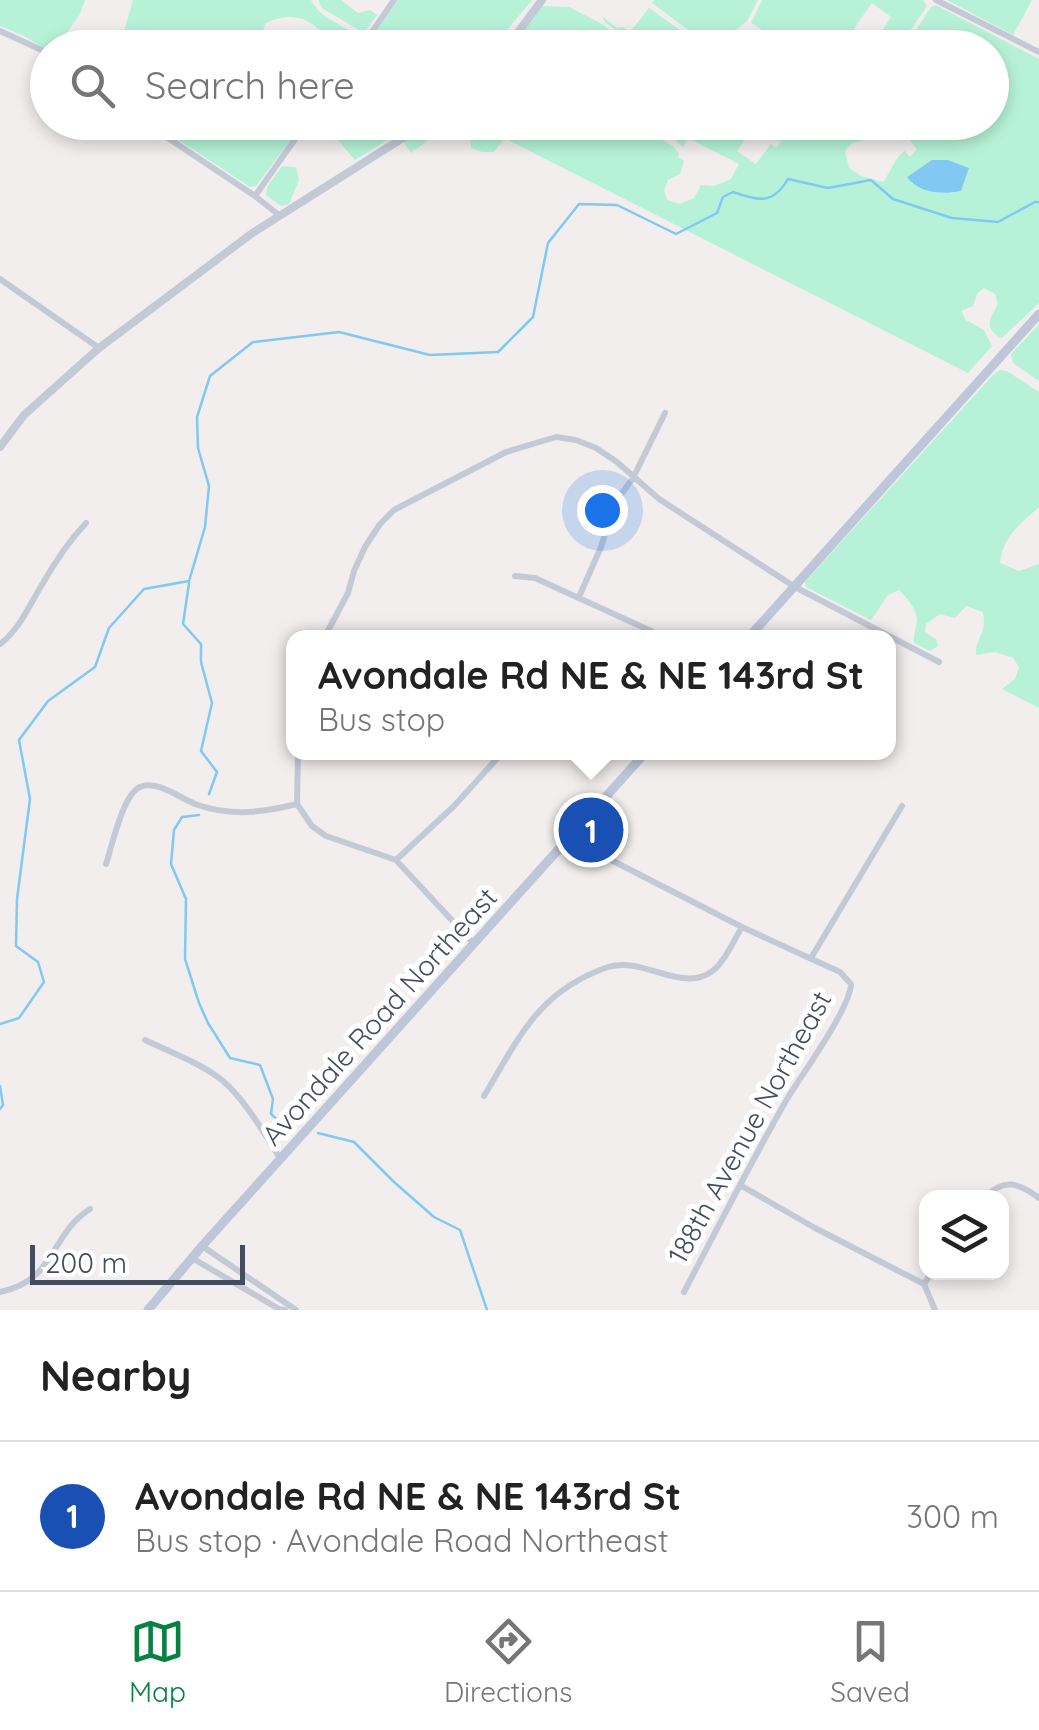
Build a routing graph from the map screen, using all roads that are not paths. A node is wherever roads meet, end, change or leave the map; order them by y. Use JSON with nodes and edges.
{"nodes":[{"id":1,"x":394,"y":0,"type":"edge"},
{"id":2,"x":542,"y":0,"type":"edge"},
{"id":3,"x":936,"y":0,"type":"edge"},
{"id":4,"x":0,"y":30,"type":"edge"},
{"id":5,"x":373,"y":30,"type":"edge"},
{"id":6,"x":520,"y":30,"type":"edge"},
{"id":7,"x":995,"y":30,"type":"edge"},
{"id":8,"x":1009,"y":37,"type":"edge"},
{"id":9,"x":30,"y":44,"type":"edge"},
{"id":10,"x":1039,"y":52,"type":"edge"},
{"id":11,"x":171,"y":140,"type":"edge"},
{"id":12,"x":295,"y":140,"type":"edge"},
{"id":13,"x":400,"y":140,"type":"edge"},
{"id":14,"x":256,"y":196,"type":"junction"},
{"id":15,"x":280,"y":216,"type":"junction"},
{"id":16,"x":0,"y":279,"type":"edge"},
{"id":17,"x":1039,"y":314,"type":"edge"},
{"id":18,"x":99,"y":348,"type":"junction"},
{"id":19,"x":664,"y":413,"type":"dead end"},
{"id":20,"x":0,"y":447,"type":"edge"},
{"id":21,"x":633,"y":478,"type":"junction"},
{"id":22,"x":86,"y":523,"type":"dead end"},
{"id":23,"x":515,"y":576,"type":"dead end"},
{"id":24,"x":796,"y":586,"type":"junction"},
{"id":25,"x":579,"y":597,"type":"junction"},
{"id":26,"x":328,"y":630,"type":"edge"},
{"id":27,"x":650,"y":630,"type":"edge"},
{"id":28,"x":755,"y":630,"type":"edge"},
{"id":29,"x":878,"y":630,"type":"edge"},
{"id":30,"x":896,"y":640,"type":"edge"},
{"id":31,"x":0,"y":644,"type":"edge"},
{"id":32,"x":938,"y":662,"type":"dead end"},
{"id":33,"x":298,"y":760,"type":"edge"},
{"id":34,"x":496,"y":760,"type":"edge"},
{"id":35,"x":639,"y":760,"type":"edge"},
{"id":36,"x":298,"y":804,"type":"junction"},
{"id":37,"x":902,"y":806,"type":"dead end"},
{"id":38,"x":570,"y":838,"type":"junction"},
{"id":39,"x":396,"y":860,"type":"junction"},
{"id":40,"x":106,"y":864,"type":"dead end"},
{"id":41,"x":742,"y":927,"type":"junction"},
{"id":42,"x":473,"y":944,"type":"junction"},
{"id":43,"x":811,"y":958,"type":"junction"},
{"id":44,"x":145,"y":1040,"type":"dead end"},
{"id":45,"x":484,"y":1096,"type":"dead end"},
{"id":46,"x":281,"y":1159,"type":"junction"},
{"id":47,"x":740,"y":1185,"type":"junction"},
{"id":48,"x":993,"y":1190,"type":"edge"},
{"id":49,"x":1039,"y":1198,"type":"edge"},
{"id":50,"x":90,"y":1209,"type":"dead end"},
{"id":51,"x":202,"y":1246,"type":"junction"},
{"id":52,"x":192,"y":1258,"type":"junction"},
{"id":53,"x":927,"y":1280,"type":"edge"},
{"id":54,"x":924,"y":1284,"type":"junction"},
{"id":55,"x":0,"y":1292,"type":"edge"},
{"id":56,"x":684,"y":1292,"type":"dead end"},
{"id":57,"x":148,"y":1310,"type":"edge"},
{"id":58,"x":285,"y":1310,"type":"edge"},
{"id":59,"x":296,"y":1310,"type":"edge"},
{"id":60,"x":934,"y":1310,"type":"edge"}],
"edges":[{"from":1,"to":5,"type":"street"},
{"from":2,"to":6,"type":"street"},
{"from":3,"to":7,"type":"street"},
{"from":4,"to":9,"type":"street"},
{"from":8,"to":10,"type":"street"},
{"from":11,"to":14,"type":"street"},
{"from":12,"to":14,"type":"street"},
{"from":13,"to":15,"type":"street"},
{"from":14,"to":15,"type":"street"},
{"from":15,"to":18,"type":"street"},
{"from":16,"to":18,"type":"street"},
{"from":17,"to":24,"type":"main road"},
{"from":18,"to":20,"type":"street"},
{"from":19,"to":21,"type":"street"},
{"from":21,"to":24,"type":"street"},
{"from":21,"to":25,"type":"street"},
{"from":21,"to":26,"type":"street"},
{"from":22,"to":31,"type":"street"},
{"from":23,"to":25,"type":"street"},
{"from":24,"to":28,"type":"main road"},
{"from":24,"to":29,"type":"street"},
{"from":25,"to":27,"type":"street"},
{"from":30,"to":32,"type":"street"},
{"from":33,"to":36,"type":"street"},
{"from":34,"to":39,"type":"street"},
{"from":35,"to":38,"type":"main road","name":"Avondale Road Northeast"},
{"from":36,"to":39,"type":"street"},
{"from":36,"to":40,"type":"street"},
{"from":37,"to":43,"type":"street"},
{"from":38,"to":41,"type":"street"},
{"from":38,"to":42,"type":"main road","name":"Avondale Road Northeast"},
{"from":39,"to":42,"type":"street"},
{"from":41,"to":43,"type":"street"},
{"from":41,"to":45,"type":"street"},
{"from":42,"to":46,"type":"main road","name":"Avondale Road Northeast"},
{"from":43,"to":47,"type":"street","name":"188th Avenue Northeast"},
{"from":44,"to":46,"type":"street"},
{"from":46,"to":51,"type":"main road","name":"Avondale Road Northeast"},
{"from":47,"to":54,"type":"street"},
{"from":47,"to":56,"type":"street","name":"188th Avenue Northeast"},
{"from":48,"to":49,"type":"street"},
{"from":50,"to":55,"type":"street"},
{"from":51,"to":52,"type":"main road","name":"Avondale Road Northeast"},
{"from":51,"to":59,"type":"street"},
{"from":52,"to":57,"type":"main road","name":"Avondale Road Northeast"},
{"from":52,"to":58,"type":"street"},
{"from":53,"to":54,"type":"street"},
{"from":54,"to":60,"type":"street"}]}
